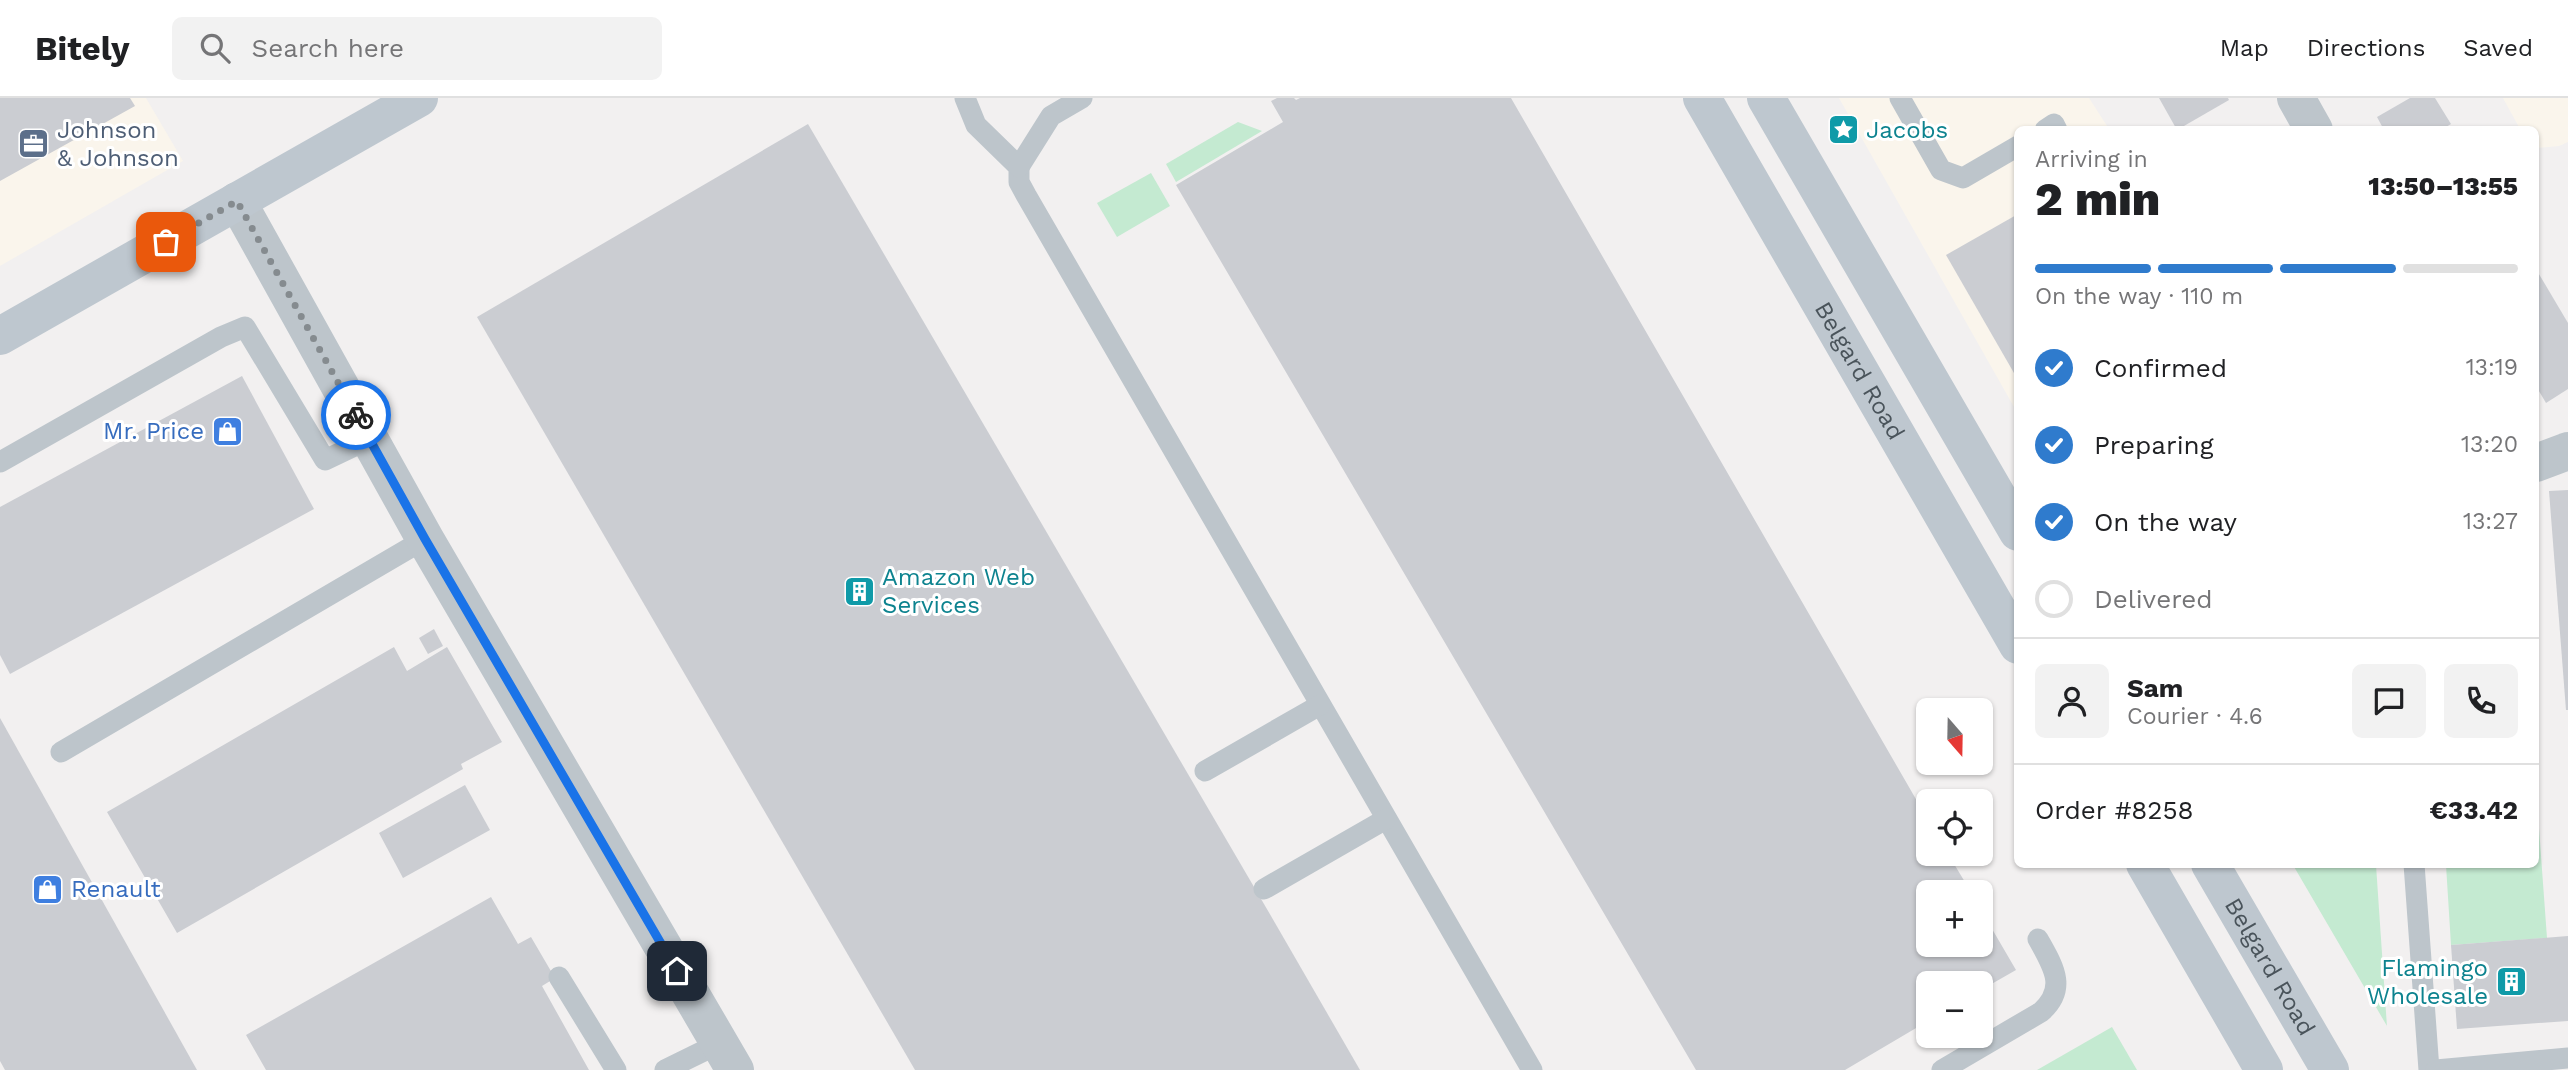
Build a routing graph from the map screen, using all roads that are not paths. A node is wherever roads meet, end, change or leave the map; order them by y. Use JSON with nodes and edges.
{"nodes":[{"id":1,"x":419,"y":98,"type":"edge"},
{"id":2,"x":965,"y":98,"type":"edge"},
{"id":3,"x":1082,"y":98,"type":"edge"},
{"id":4,"x":1702,"y":98,"type":"edge"},
{"id":5,"x":1766,"y":98,"type":"edge"},
{"id":6,"x":1900,"y":98,"type":"edge"},
{"id":7,"x":2296,"y":98,"type":"edge"},
{"id":8,"x":2312,"y":126,"type":"edge"},
{"id":9,"x":2014,"y":147,"type":"edge"},
{"id":10,"x":1019,"y":167,"type":"junction"},
{"id":11,"x":237,"y":201,"type":"junction"},
{"id":12,"x":0,"y":336,"type":"edge"},
{"id":13,"x":369,"y":439,"type":"junction"},
{"id":14,"x":2568,"y":451,"type":"edge"},
{"id":15,"x":0,"y":462,"type":"edge"},
{"id":16,"x":2539,"y":462,"type":"edge"},
{"id":17,"x":2014,"y":525,"type":"edge"},
{"id":18,"x":425,"y":539,"type":"junction"},
{"id":19,"x":2014,"y":637,"type":"edge"},
{"id":20,"x":1320,"y":705,"type":"junction"},
{"id":21,"x":61,"y":752,"type":"dead end"},
{"id":22,"x":1205,"y":771,"type":"dead end"},
{"id":23,"x":1386,"y":819,"type":"junction"},
{"id":24,"x":2147,"y":868,"type":"edge"},
{"id":25,"x":2212,"y":868,"type":"edge"},
{"id":26,"x":2414,"y":868,"type":"edge"},
{"id":27,"x":1264,"y":889,"type":"dead end"},
{"id":28,"x":2038,"y":939,"type":"dead end"},
{"id":29,"x":559,"y":977,"type":"dead end"},
{"id":30,"x":727,"y":1057,"type":"edge"},
{"id":31,"x":2568,"y":1058,"type":"edge"},
{"id":32,"x":616,"y":1070,"type":"edge"},
{"id":33,"x":665,"y":1070,"type":"edge"},
{"id":34,"x":1532,"y":1070,"type":"edge"},
{"id":35,"x":1942,"y":1070,"type":"edge"},
{"id":36,"x":2264,"y":1070,"type":"edge"},
{"id":37,"x":2330,"y":1070,"type":"edge"},
{"id":38,"x":2429,"y":1070,"type":"edge"},
{"id":39,"x":2436,"y":1070,"type":"edge"}],
"edges":[{"from":1,"to":11,"type":"main road"},
{"from":2,"to":10,"type":"lane"},
{"from":3,"to":10,"type":"lane"},
{"from":4,"to":19,"type":"main road","name":"Belgard Road"},
{"from":5,"to":17,"type":"main road"},
{"from":6,"to":9,"type":"lane"},
{"from":7,"to":8,"type":"street"},
{"from":10,"to":20,"type":"lane"},
{"from":11,"to":12,"type":"main road"},
{"from":11,"to":13,"type":"street"},
{"from":13,"to":15,"type":"lane"},
{"from":13,"to":18,"type":"street"},
{"from":14,"to":16,"type":"street"},
{"from":18,"to":21,"type":"lane"},
{"from":18,"to":30,"type":"street"},
{"from":20,"to":22,"type":"lane"},
{"from":20,"to":23,"type":"lane"},
{"from":23,"to":27,"type":"lane"},
{"from":23,"to":34,"type":"lane"},
{"from":24,"to":36,"type":"main road"},
{"from":25,"to":37,"type":"main road","name":"Belgard Road"},
{"from":26,"to":38,"type":"lane"},
{"from":28,"to":35,"type":"lane"},
{"from":29,"to":32,"type":"lane"},
{"from":30,"to":33,"type":"lane"},
{"from":31,"to":39,"type":"lane"}]}
